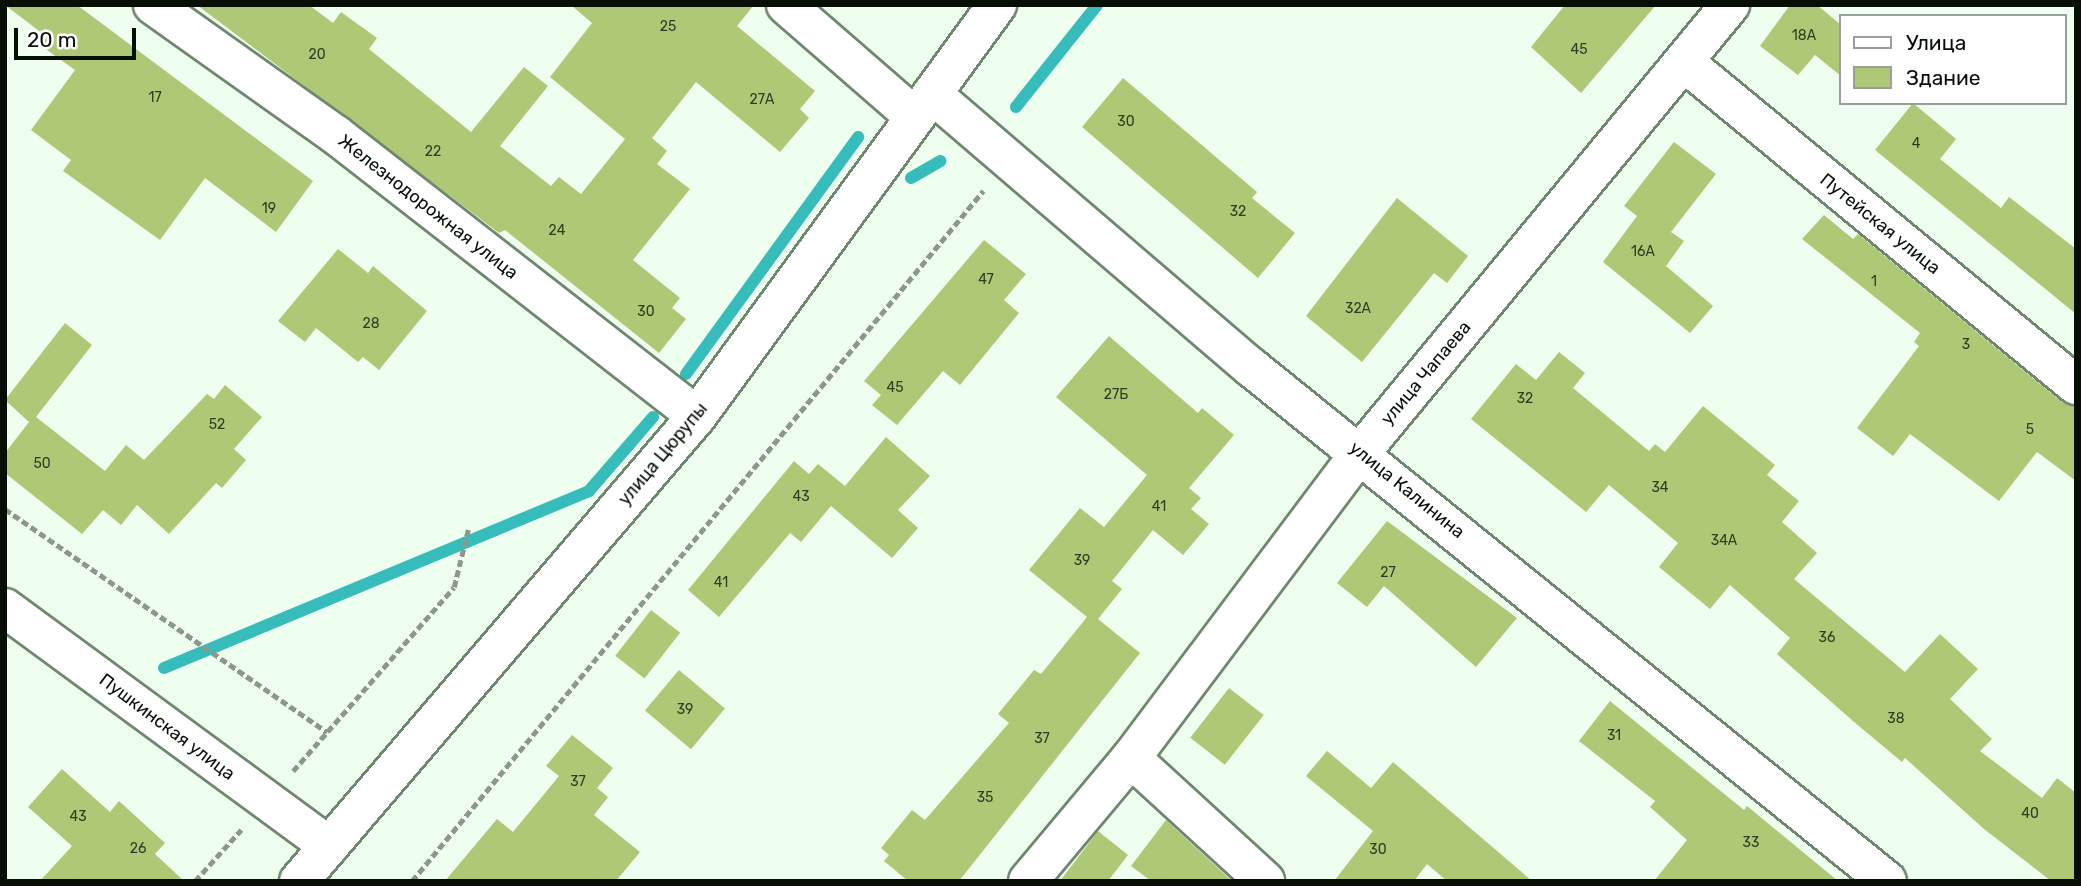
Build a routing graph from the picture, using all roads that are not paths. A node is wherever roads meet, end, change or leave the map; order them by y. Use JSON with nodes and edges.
{"nodes":[{"id":1,"x":153,"y":5,"type":"edge"},
{"id":2,"x":786,"y":5,"type":"edge"},
{"id":3,"x":997,"y":5,"type":"edge"},
{"id":4,"x":1730,"y":5,"type":"edge"},
{"id":5,"x":1684,"y":62,"type":"junction"},
{"id":6,"x":923,"y":106,"type":"junction"},
{"id":7,"x":2076,"y":385,"type":"edge"},
{"id":8,"x":697,"y":416,"type":"junction"},
{"id":9,"x":1360,"y":452,"type":"junction"},
{"id":10,"x":5,"y":608,"type":"edge"},
{"id":11,"x":1131,"y":758,"type":"junction"},
{"id":12,"x":329,"y":846,"type":"junction"},
{"id":13,"x":299,"y":881,"type":"edge"},
{"id":14,"x":1028,"y":881,"type":"edge"},
{"id":15,"x":1265,"y":881,"type":"edge"},
{"id":16,"x":1887,"y":881,"type":"edge"}],
"edges":[{"from":1,"to":8,"type":"street","name":"Железнодорожная улица"},
{"from":2,"to":6,"type":"street","name":"улица Калинина"},
{"from":3,"to":6,"type":"street","name":"улица Цюрупы"},
{"from":4,"to":5,"type":"street","name":"улица Чапаева"},
{"from":5,"to":7,"type":"street","name":"Путейская улица"},
{"from":5,"to":9,"type":"street","name":"улица Чапаева"},
{"from":6,"to":8,"type":"street","name":"улица Цюрупы"},
{"from":6,"to":9,"type":"street","name":"улица Калинина"},
{"from":8,"to":12,"type":"street","name":"улица Цюрупы"},
{"from":9,"to":11,"type":"street","name":"улица Чапаева"},
{"from":9,"to":16,"type":"street","name":"улица Калинина"},
{"from":10,"to":12,"type":"street","name":"Пушкинская улица"},
{"from":11,"to":14,"type":"street","name":"улица Чапаева"},
{"from":11,"to":15,"type":"street"},
{"from":12,"to":13,"type":"street","name":"улица Цюрупы"}]}
